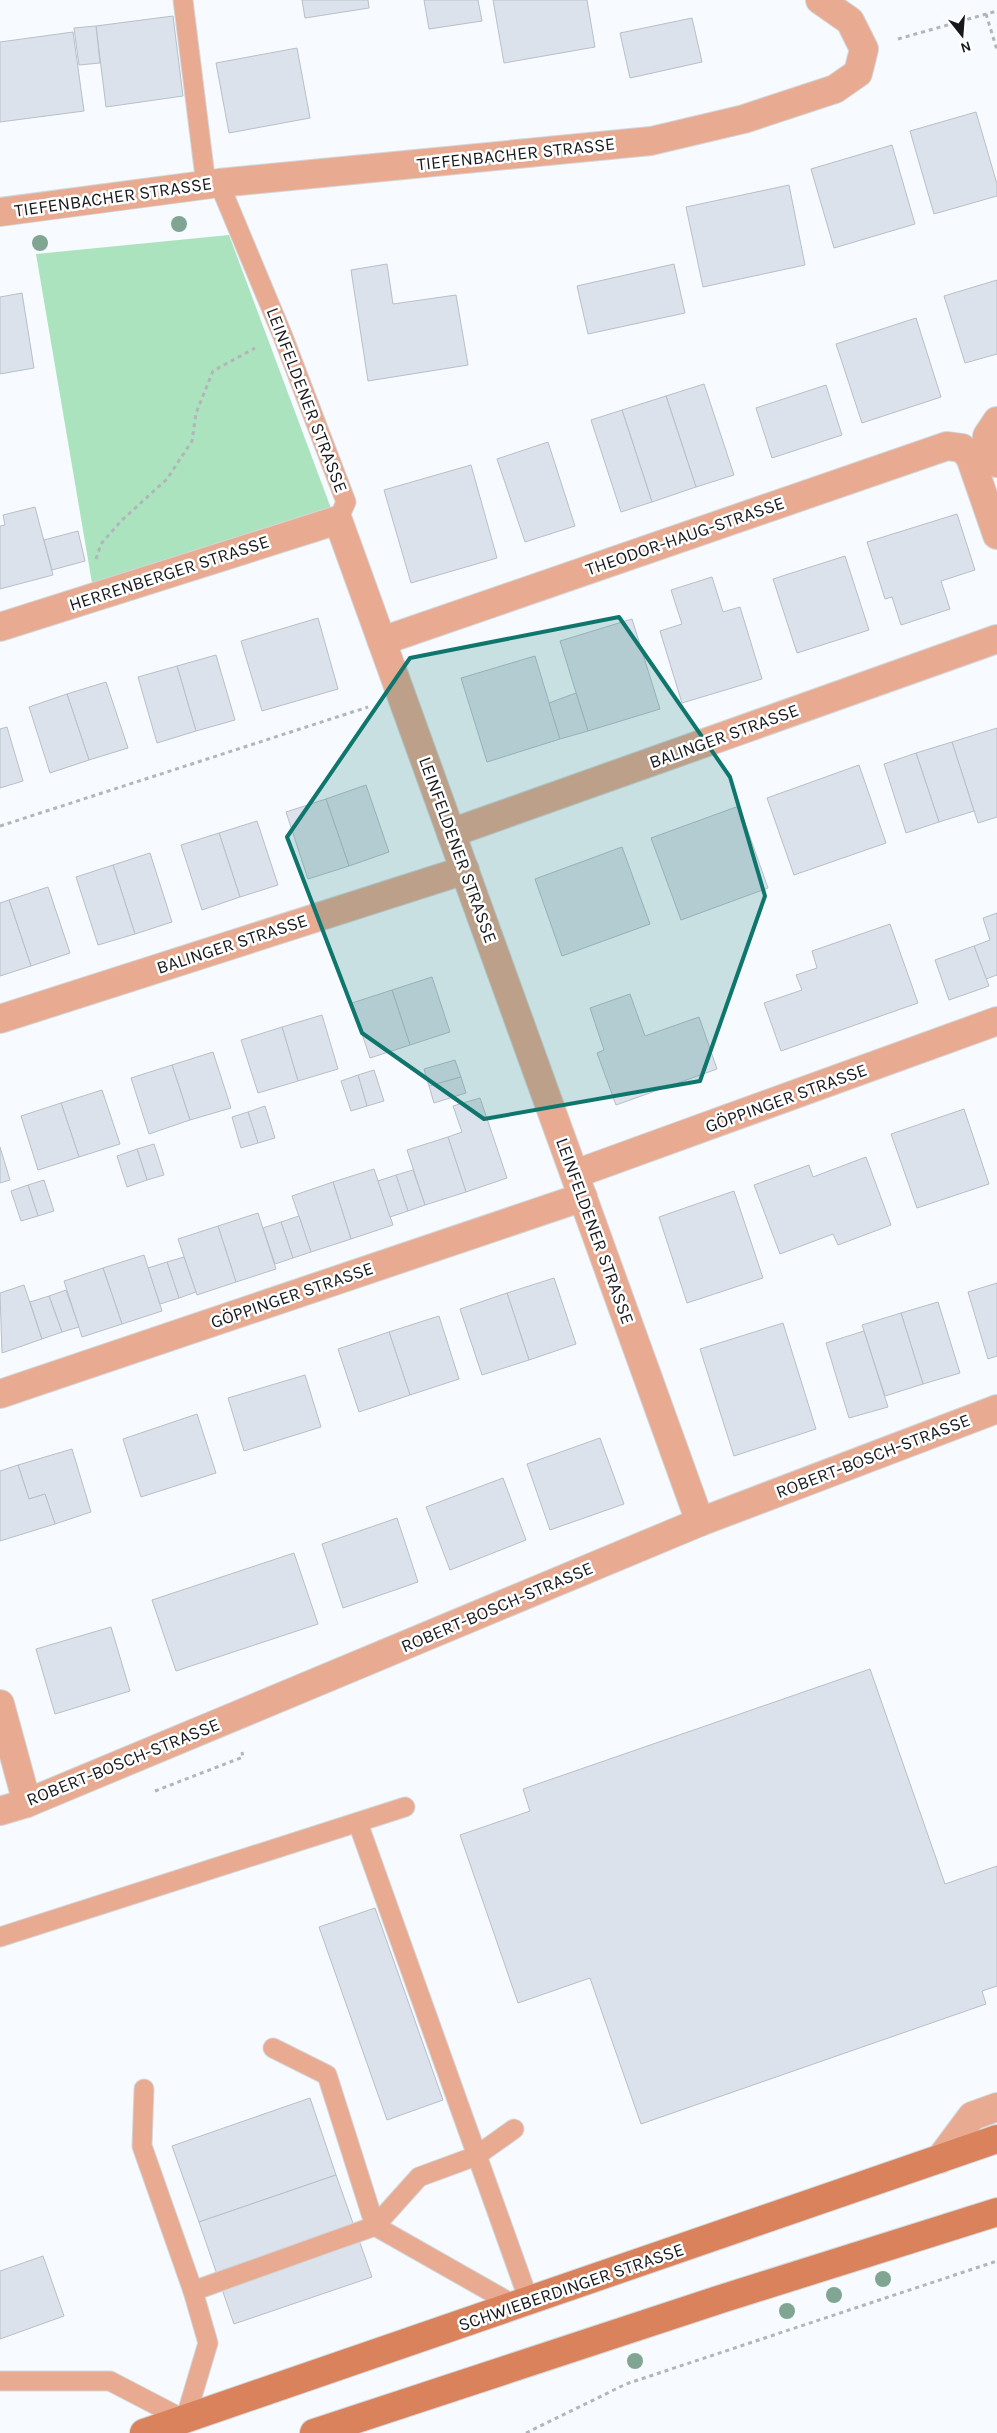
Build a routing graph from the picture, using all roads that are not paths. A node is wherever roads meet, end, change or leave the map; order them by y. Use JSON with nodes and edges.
{"nodes":[{"id":1,"x":183,"y":0,"type":"edge"},
{"id":2,"x":820,"y":0,"type":"edge"},
{"id":3,"x":212,"y":184,"type":"junction"},
{"id":4,"x":0,"y":212,"type":"edge"},
{"id":5,"x":997,"y":421,"type":"edge"},
{"id":6,"x":984,"y":457,"type":"edge"},
{"id":7,"x":338,"y":520,"type":"junction"},
{"id":8,"x":997,"y":535,"type":"edge"},
{"id":9,"x":0,"y":628,"type":"edge"},
{"id":10,"x":997,"y":638,"type":"edge"},
{"id":11,"x":382,"y":641,"type":"junction"},
{"id":12,"x":451,"y":833,"type":"junction"},
{"id":13,"x":465,"y":870,"type":"junction"},
{"id":14,"x":0,"y":1018,"type":"edge"},
{"id":15,"x":997,"y":1021,"type":"edge"},
{"id":16,"x":579,"y":1185,"type":"junction"},
{"id":17,"x":0,"y":1394,"type":"edge"},
{"id":18,"x":997,"y":1409,"type":"edge"},
{"id":19,"x":700,"y":1522,"type":"junction"},
{"id":20,"x":0,"y":1704,"type":"edge"},
{"id":21,"x":26,"y":1803,"type":"junction"},
{"id":22,"x":405,"y":1807,"type":"dead end"},
{"id":23,"x":0,"y":1811,"type":"edge"},
{"id":24,"x":358,"y":1823,"type":"junction"},
{"id":25,"x":0,"y":1937,"type":"edge"},
{"id":26,"x":273,"y":2048,"type":"dead end"},
{"id":27,"x":144,"y":2088,"type":"dead end"},
{"id":28,"x":997,"y":2108,"type":"edge"},
{"id":29,"x":514,"y":2129,"type":"dead end"},
{"id":30,"x":997,"y":2139,"type":"edge"},
{"id":31,"x":476,"y":2156,"type":"junction"},
{"id":32,"x":940,"y":2159,"type":"junction"},
{"id":33,"x":997,"y":2212,"type":"edge"},
{"id":34,"x":375,"y":2226,"type":"junction"},
{"id":35,"x":194,"y":2291,"type":"junction"},
{"id":36,"x":523,"y":2304,"type":"junction"},
{"id":37,"x":0,"y":2381,"type":"edge"},
{"id":38,"x":185,"y":2420,"type":"junction"},
{"id":39,"x":144,"y":2433,"type":"edge"},
{"id":40,"x":314,"y":2433,"type":"edge"}],
"edges":[{"from":1,"to":3,"type":"lane","name":"LEINFELDENER STRASSE"},
{"from":2,"to":3,"type":"street","name":"TIEFENBACHER STRASSE"},
{"from":3,"to":4,"type":"street","name":"TIEFENBACHER STRASSE"},
{"from":3,"to":7,"type":"lane","name":"LEINFELDENER STRASSE"},
{"from":5,"to":6,"type":"street"},
{"from":6,"to":8,"type":"street"},
{"from":6,"to":11,"type":"street","name":"THEODOR-HAUG-STRASSE"},
{"from":7,"to":9,"type":"street","name":"HERRENBERGER STRASSE"},
{"from":7,"to":11,"type":"street","name":"LEINFELDENER STRASSE"},
{"from":10,"to":12,"type":"street","name":"BALINGER STRASSE"},
{"from":11,"to":12,"type":"street","name":"LEINFELDENER STRASSE"},
{"from":12,"to":13,"type":"street","name":"LEINFELDENER STRASSE"},
{"from":13,"to":14,"type":"street","name":"BALINGER STRASSE"},
{"from":13,"to":16,"type":"street","name":"LEINFELDENER STRASSE"},
{"from":15,"to":16,"type":"street","name":"GÖPPINGER STRASSE"},
{"from":16,"to":17,"type":"street","name":"GÖPPINGER STRASSE"},
{"from":16,"to":19,"type":"street","name":"LEINFELDENER STRASSE"},
{"from":18,"to":19,"type":"street","name":"ROBERT-BOSCH-STRASSE"},
{"from":19,"to":21,"type":"street","name":"ROBERT-BOSCH-STRASSE"},
{"from":20,"to":21,"type":"street"},
{"from":21,"to":23,"type":"street","name":"ROBERT-BOSCH-STRASSE"},
{"from":22,"to":24,"type":"lane"},
{"from":24,"to":25,"type":"lane"},
{"from":24,"to":31,"type":"lane"},
{"from":26,"to":34,"type":"lane"},
{"from":27,"to":35,"type":"lane"},
{"from":28,"to":32,"type":"street"},
{"from":29,"to":31,"type":"lane"},
{"from":30,"to":32,"type":"main road","name":"SCHWIEBERDINGER STRASSE"},
{"from":31,"to":34,"type":"lane"},
{"from":31,"to":36,"type":"lane"},
{"from":32,"to":36,"type":"main road","name":"SCHWIEBERDINGER STRASSE"},
{"from":33,"to":40,"type":"main road"},
{"from":34,"to":35,"type":"lane"},
{"from":34,"to":36,"type":"lane"},
{"from":35,"to":38,"type":"lane"},
{"from":36,"to":38,"type":"main road","name":"SCHWIEBERDINGER STRASSE"},
{"from":37,"to":38,"type":"lane"},
{"from":38,"to":39,"type":"main road","name":"SCHWIEBERDINGER STRASSE"}]}
